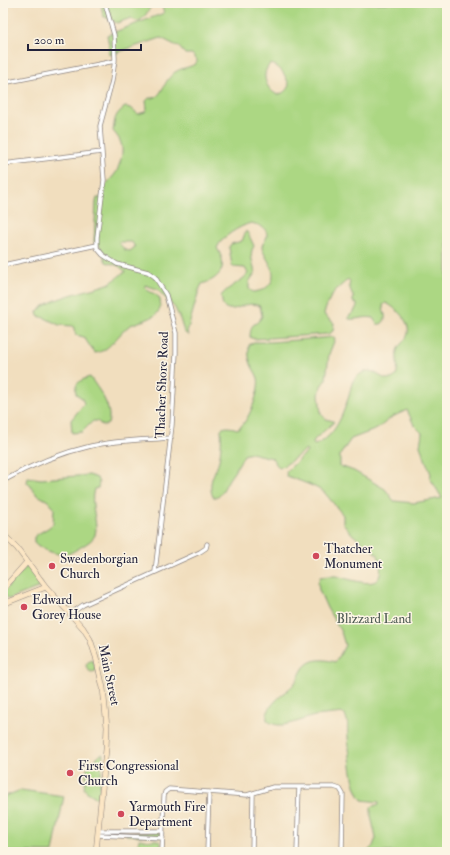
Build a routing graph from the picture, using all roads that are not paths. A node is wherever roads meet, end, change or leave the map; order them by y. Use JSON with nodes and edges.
{"nodes":[{"id":1,"x":105,"y":3,"type":"edge"},
{"id":2,"x":115,"y":61,"type":"junction"},
{"id":3,"x":3,"y":84,"type":"edge"},
{"id":4,"x":102,"y":152,"type":"junction"},
{"id":5,"x":3,"y":164,"type":"edge"},
{"id":6,"x":97,"y":245,"type":"junction"},
{"id":7,"x":3,"y":265,"type":"edge"},
{"id":8,"x":171,"y":438,"type":"junction"},
{"id":9,"x":3,"y":481,"type":"edge"},
{"id":10,"x":3,"y":534,"type":"edge"},
{"id":11,"x":207,"y":544,"type":"dead end"},
{"id":12,"x":27,"y":562,"type":"junction"},
{"id":13,"x":155,"y":572,"type":"junction"},
{"id":14,"x":46,"y":587,"type":"junction"},
{"id":15,"x":3,"y":589,"type":"edge"},
{"id":16,"x":3,"y":596,"type":"edge"},
{"id":17,"x":5,"y":604,"type":"edge"},
{"id":18,"x":70,"y":614,"type":"junction"},
{"id":19,"x":299,"y":787,"type":"junction"},
{"id":20,"x":209,"y":792,"type":"junction"},
{"id":21,"x":253,"y":794,"type":"junction"},
{"id":22,"x":163,"y":831,"type":"junction"},
{"id":23,"x":98,"y":833,"type":"junction"},
{"id":24,"x":163,"y":838,"type":"junction"},
{"id":25,"x":96,"y":852,"type":"edge"},
{"id":26,"x":162,"y":852,"type":"edge"},
{"id":27,"x":207,"y":852,"type":"edge"},
{"id":28,"x":252,"y":852,"type":"edge"},
{"id":29,"x":297,"y":852,"type":"edge"},
{"id":30,"x":342,"y":852,"type":"edge"}],
"edges":[{"from":1,"to":2,"type":"street"},
{"from":2,"to":3,"type":"street"},
{"from":2,"to":4,"type":"street"},
{"from":4,"to":5,"type":"street"},
{"from":4,"to":6,"type":"street"},
{"from":6,"to":7,"type":"street"},
{"from":6,"to":8,"type":"street","name":"Thacher Shore Road"},
{"from":8,"to":9,"type":"street"},
{"from":8,"to":13,"type":"street","name":"Thacher Shore Road"},
{"from":10,"to":12,"type":"main road","name":"Main Street"},
{"from":11,"to":13,"type":"street"},
{"from":12,"to":14,"type":"main road","name":"Main Street"},
{"from":12,"to":15,"type":"main road"},
{"from":13,"to":18,"type":"street"},
{"from":14,"to":17,"type":"main road"},
{"from":14,"to":18,"type":"main road","name":"Main Street"},
{"from":16,"to":17,"type":"street"},
{"from":18,"to":23,"type":"main road","name":"Main Street"},
{"from":19,"to":21,"type":"street"},
{"from":19,"to":29,"type":"street"},
{"from":19,"to":30,"type":"street"},
{"from":20,"to":21,"type":"street"},
{"from":20,"to":22,"type":"street"},
{"from":20,"to":27,"type":"street"},
{"from":21,"to":28,"type":"street"},
{"from":22,"to":23,"type":"street"},
{"from":22,"to":24,"type":"street"},
{"from":23,"to":24,"type":"street"},
{"from":23,"to":25,"type":"main road","name":"Main Street"},
{"from":24,"to":26,"type":"street"}]}
